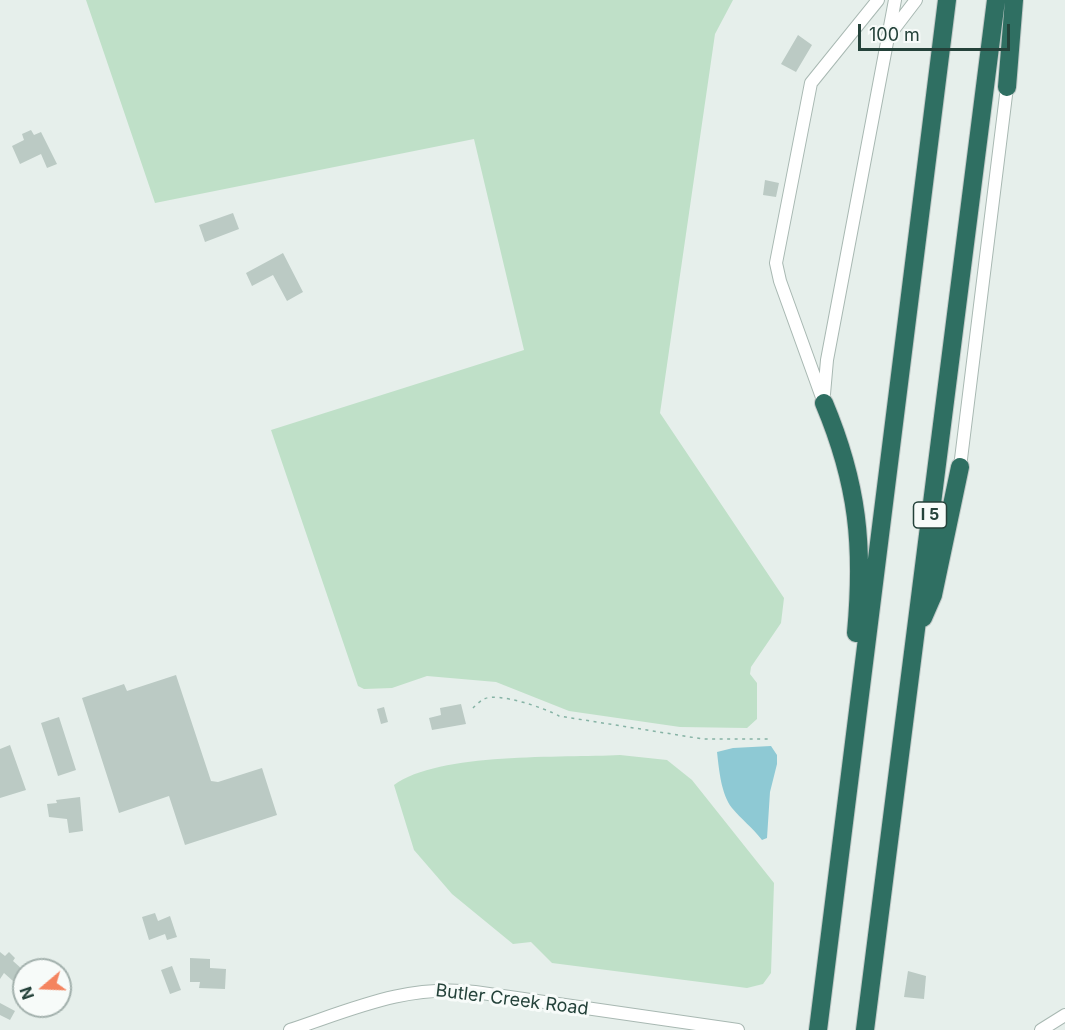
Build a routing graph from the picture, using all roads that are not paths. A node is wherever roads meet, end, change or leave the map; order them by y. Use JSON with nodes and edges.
{"nodes":[{"id":1,"x":878,"y":0,"type":"edge"},
{"id":2,"x":886,"y":0,"type":"edge"},
{"id":3,"x":895,"y":0,"type":"edge"},
{"id":4,"x":909,"y":0,"type":"edge"},
{"id":5,"x":916,"y":0,"type":"edge"},
{"id":6,"x":947,"y":0,"type":"edge"},
{"id":7,"x":996,"y":0,"type":"edge"},
{"id":8,"x":1014,"y":0,"type":"edge"},
{"id":9,"x":886,"y":39,"type":"junction"},
{"id":10,"x":1007,"y":87,"type":"joint"},
{"id":11,"x":824,"y":403,"type":"junction"},
{"id":12,"x":960,"y":467,"type":"joint"},
{"id":13,"x":914,"y":639,"type":"junction"},
{"id":14,"x":832,"y":914,"type":"junction"},
{"id":15,"x":1065,"y":1015,"type":"edge"},
{"id":16,"x":290,"y":1030,"type":"edge"},
{"id":17,"x":738,"y":1030,"type":"edge"},
{"id":18,"x":818,"y":1030,"type":"edge"},
{"id":19,"x":865,"y":1030,"type":"edge"},
{"id":20,"x":1041,"y":1030,"type":"edge"}],
"edges":[{"from":1,"to":11,"type":"street"},
{"from":2,"to":9,"type":"street"},
{"from":3,"to":9,"type":"street"},
{"from":4,"to":9,"type":"street"},
{"from":5,"to":9,"type":"street"},
{"from":6,"to":14,"type":"highway"},
{"from":7,"to":13,"type":"highway","number":"I 5"},
{"from":8,"to":10,"type":"highway"},
{"from":9,"to":11,"type":"street"},
{"from":10,"to":12,"type":"street"},
{"from":11,"to":14,"type":"highway"},
{"from":12,"to":13,"type":"highway"},
{"from":13,"to":19,"type":"highway","number":"I 5"},
{"from":14,"to":18,"type":"highway"},
{"from":15,"to":20,"type":"street"},
{"from":16,"to":17,"type":"street","name":"Butler Creek Road"}]}
